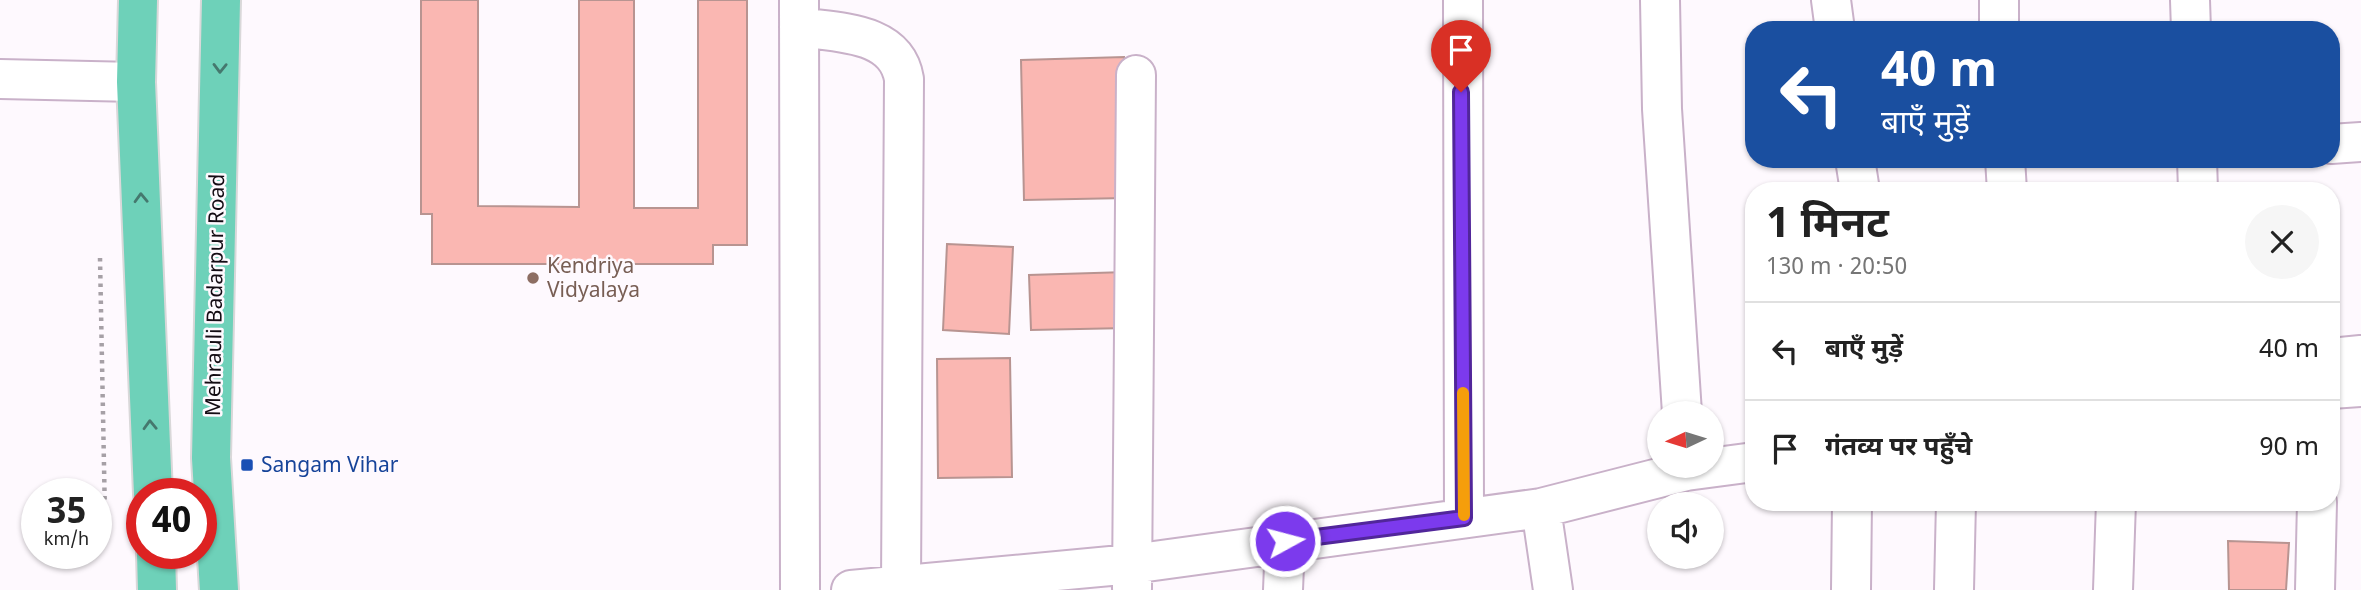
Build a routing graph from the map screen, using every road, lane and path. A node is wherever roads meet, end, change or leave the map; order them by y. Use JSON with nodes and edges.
{"nodes":[{"id":1,"x":138,"y":0,"type":"edge"},
{"id":2,"x":221,"y":0,"type":"edge"},
{"id":3,"x":1463,"y":0,"type":"edge"},
{"id":4,"x":1660,"y":0,"type":"edge"},
{"id":5,"x":1831,"y":0,"type":"edge"},
{"id":6,"x":1999,"y":0,"type":"edge"},
{"id":7,"x":2190,"y":0,"type":"edge"},
{"id":8,"x":799,"y":14,"type":"edge"},
{"id":9,"x":1834,"y":21,"type":"edge"},
{"id":10,"x":1999,"y":21,"type":"edge"},
{"id":11,"x":2191,"y":21,"type":"edge"},
{"id":12,"x":1136,"y":75,"type":"dead end"},
{"id":13,"x":0,"y":79,"type":"edge"},
{"id":14,"x":136,"y":82,"type":"junction"},
{"id":15,"x":2361,"y":142,"type":"edge"},
{"id":16,"x":2340,"y":143,"type":"edge"},
{"id":17,"x":100,"y":258,"type":"dead end"},
{"id":18,"x":2361,"y":355,"type":"edge"},
{"id":19,"x":2340,"y":357,"type":"edge"},
{"id":20,"x":2361,"y":387,"type":"edge"},
{"id":21,"x":2340,"y":388,"type":"edge"},
{"id":22,"x":1681,"y":401,"type":"edge"},
{"id":23,"x":1745,"y":462,"type":"edge"},
{"id":24,"x":1724,"y":464,"type":"edge"},
{"id":25,"x":104,"y":478,"type":"edge"},
{"id":26,"x":152,"y":478,"type":"edge"},
{"id":27,"x":1650,"y":478,"type":"edge"},
{"id":28,"x":1541,"y":508,"type":"junction"},
{"id":29,"x":1852,"y":511,"type":"edge"},
{"id":30,"x":1956,"y":511,"type":"edge"},
{"id":31,"x":2116,"y":511,"type":"edge"},
{"id":32,"x":2317,"y":511,"type":"edge"},
{"id":33,"x":1464,"y":518,"type":"junction"},
{"id":34,"x":1285,"y":541,"type":"junction"},
{"id":35,"x":156,"y":569,"type":"edge"},
{"id":36,"x":1132,"y":577,"type":"edge"},
{"id":37,"x":901,"y":585,"type":"junction"},
{"id":38,"x":157,"y":590,"type":"edge"},
{"id":39,"x":219,"y":590,"type":"edge"},
{"id":40,"x":800,"y":590,"type":"edge"},
{"id":41,"x":850,"y":590,"type":"edge"},
{"id":42,"x":1283,"y":590,"type":"edge"},
{"id":43,"x":1553,"y":590,"type":"edge"},
{"id":44,"x":1851,"y":590,"type":"edge"},
{"id":45,"x":1954,"y":590,"type":"edge"},
{"id":46,"x":2113,"y":590,"type":"edge"},
{"id":47,"x":2315,"y":590,"type":"edge"}],
"edges":[{"from":1,"to":14,"type":"main road"},
{"from":2,"to":39,"type":"main road","name":"Mehrauli Badarpur Road","one_way":true},
{"from":3,"to":33,"type":"street"},
{"from":4,"to":22,"type":"street"},
{"from":5,"to":9,"type":"street"},
{"from":6,"to":10,"type":"street"},
{"from":7,"to":11,"type":"street"},
{"from":8,"to":37,"type":"street"},
{"from":8,"to":40,"type":"street"},
{"from":12,"to":36,"type":"street"},
{"from":13,"to":14,"type":"street"},
{"from":26,"to":14,"type":"main road","one_way":true},
{"from":15,"to":16,"type":"street"},
{"from":17,"to":25,"type":"path"},
{"from":18,"to":19,"type":"street"},
{"from":20,"to":21,"type":"street"},
{"from":23,"to":24,"type":"street"},
{"from":27,"to":28,"type":"street"},
{"from":28,"to":33,"type":"street"},
{"from":28,"to":43,"type":"street"},
{"from":29,"to":44,"type":"street"},
{"from":30,"to":45,"type":"street"},
{"from":31,"to":46,"type":"street"},
{"from":32,"to":47,"type":"street"},
{"from":33,"to":34,"type":"street"},
{"from":34,"to":36,"type":"street"},
{"from":34,"to":42,"type":"street"},
{"from":35,"to":38,"type":"main road"},
{"from":36,"to":37,"type":"street"},
{"from":37,"to":41,"type":"street"}]}
